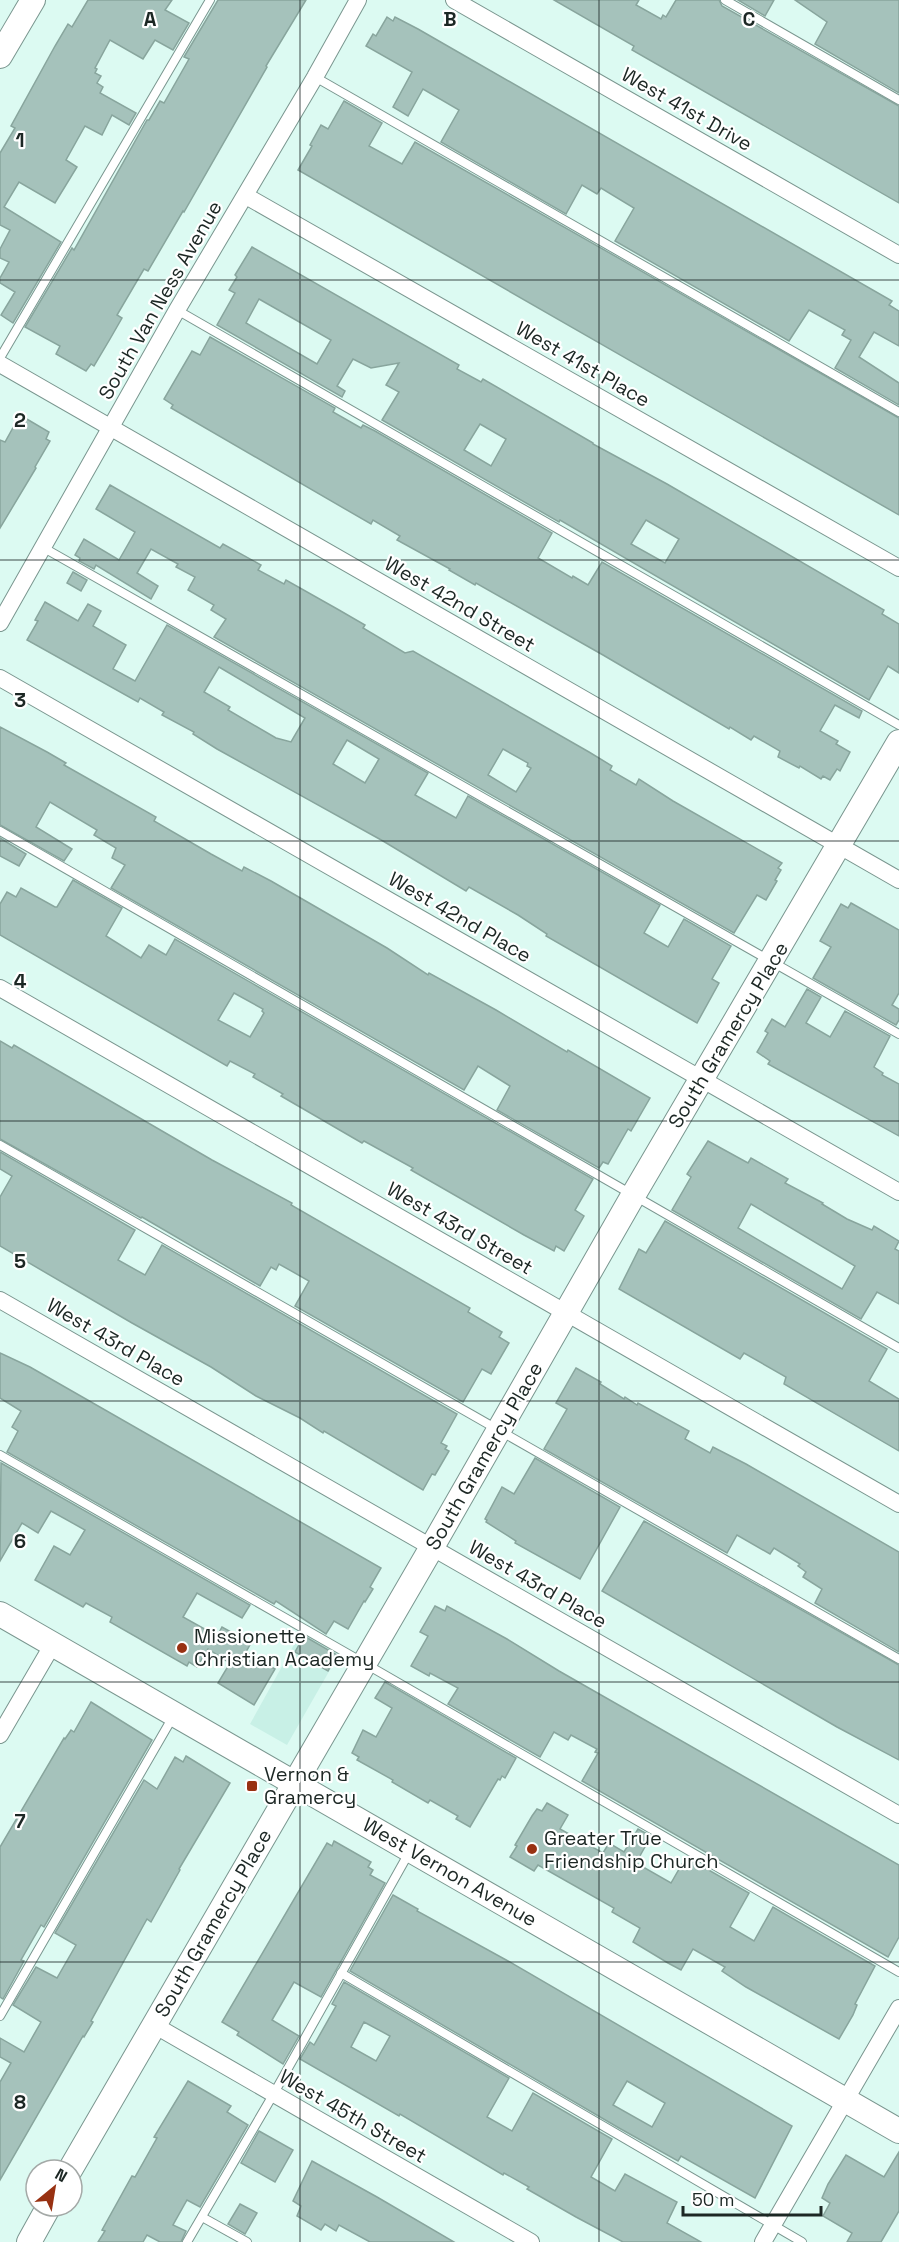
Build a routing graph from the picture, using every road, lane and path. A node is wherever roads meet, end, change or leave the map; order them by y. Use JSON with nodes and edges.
{"nodes":[{"id":1,"x":33,"y":0,"type":"edge"},
{"id":2,"x":210,"y":0,"type":"edge"},
{"id":3,"x":358,"y":0,"type":"edge"},
{"id":4,"x":454,"y":0,"type":"edge"},
{"id":5,"x":725,"y":0,"type":"edge"},
{"id":6,"x":0,"y":56,"type":"edge"},
{"id":7,"x":315,"y":77,"type":"junction"},
{"id":8,"x":899,"y":100,"type":"edge"},
{"id":9,"x":246,"y":196,"type":"junction"},
{"id":10,"x":899,"y":255,"type":"edge"},
{"id":11,"x":177,"y":310,"type":"junction"},
{"id":12,"x":0,"y":358,"type":"edge"},
{"id":13,"x":0,"y":364,"type":"edge"},
{"id":14,"x":899,"y":412,"type":"edge"},
{"id":15,"x":110,"y":427,"type":"junction"},
{"id":16,"x":44,"y":548,"type":"junction"},
{"id":17,"x":899,"y":568,"type":"edge"},
{"id":18,"x":0,"y":623,"type":"edge"},
{"id":19,"x":0,"y":678,"type":"edge"},
{"id":20,"x":899,"y":725,"type":"edge"},
{"id":21,"x":899,"y":742,"type":"edge"},
{"id":22,"x":0,"y":831,"type":"edge"},
{"id":23,"x":839,"y":846,"type":"junction"},
{"id":24,"x":899,"y":880,"type":"edge"},
{"id":25,"x":772,"y":962,"type":"junction"},
{"id":26,"x":0,"y":988,"type":"edge"},
{"id":27,"x":899,"y":1034,"type":"edge"},
{"id":28,"x":701,"y":1080,"type":"junction"},
{"id":29,"x":0,"y":1145,"type":"edge"},
{"id":30,"x":899,"y":1192,"type":"edge"},
{"id":31,"x":634,"y":1194,"type":"junction"},
{"id":32,"x":0,"y":1300,"type":"edge"},
{"id":33,"x":565,"y":1313,"type":"junction"},
{"id":34,"x":899,"y":1348,"type":"edge"},
{"id":35,"x":498,"y":1430,"type":"junction"},
{"id":36,"x":0,"y":1455,"type":"edge"},
{"id":37,"x":899,"y":1504,"type":"edge"},
{"id":38,"x":432,"y":1547,"type":"junction"},
{"id":39,"x":0,"y":1614,"type":"edge"},
{"id":40,"x":53,"y":1644,"type":"junction"},
{"id":41,"x":899,"y":1659,"type":"edge"},
{"id":42,"x":364,"y":1663,"type":"junction"},
{"id":43,"x":175,"y":1714,"type":"junction"},
{"id":44,"x":0,"y":1736,"type":"edge"},
{"id":45,"x":296,"y":1783,"type":"junction"},
{"id":46,"x":899,"y":1815,"type":"edge"},
{"id":47,"x":411,"y":1849,"type":"junction"},
{"id":48,"x":899,"y":1972,"type":"edge"},
{"id":49,"x":341,"y":1974,"type":"junction"},
{"id":50,"x":899,"y":2008,"type":"edge"},
{"id":51,"x":0,"y":2016,"type":"edge"},
{"id":52,"x":154,"y":2025,"type":"junction"},
{"id":53,"x":273,"y":2095,"type":"junction"},
{"id":54,"x":845,"y":2100,"type":"junction"},
{"id":55,"x":899,"y":2131,"type":"edge"},
{"id":56,"x":77,"y":2158,"type":"edge"},
{"id":57,"x":202,"y":2217,"type":"junction"},
{"id":58,"x":42,"y":2218,"type":"edge"},
{"id":59,"x":773,"y":2226,"type":"junction"},
{"id":60,"x":28,"y":2242,"type":"edge"},
{"id":61,"x":187,"y":2242,"type":"edge"},
{"id":62,"x":247,"y":2242,"type":"edge"},
{"id":63,"x":531,"y":2242,"type":"edge"},
{"id":64,"x":763,"y":2242,"type":"edge"},
{"id":65,"x":802,"y":2242,"type":"edge"}],
"edges":[{"from":1,"to":6,"type":"street"},
{"from":2,"to":12,"type":"lane"},
{"from":3,"to":7,"type":"street","name":"South Van Ness Avenue"},
{"from":4,"to":10,"type":"street","name":"West 41st Drive"},
{"from":5,"to":8,"type":"lane"},
{"from":7,"to":9,"type":"street","name":"South Van Ness Avenue"},
{"from":7,"to":14,"type":"lane"},
{"from":9,"to":11,"type":"street","name":"South Van Ness Avenue"},
{"from":9,"to":17,"type":"street","name":"West 41st Place"},
{"from":11,"to":15,"type":"street","name":"South Van Ness Avenue"},
{"from":11,"to":20,"type":"lane"},
{"from":13,"to":15,"type":"street","name":"West 42nd Street"},
{"from":15,"to":16,"type":"street","name":"South Van Ness Avenue"},
{"from":15,"to":23,"type":"street","name":"West 42nd Street"},
{"from":16,"to":18,"type":"street","name":"South Van Ness Avenue"},
{"from":16,"to":25,"type":"lane"},
{"from":19,"to":28,"type":"street","name":"West 42nd Place"},
{"from":21,"to":23,"type":"street","name":"South Gramercy Place"},
{"from":22,"to":31,"type":"lane"},
{"from":23,"to":24,"type":"street","name":"West 42nd Street"},
{"from":23,"to":25,"type":"street","name":"South Gramercy Place"},
{"from":25,"to":27,"type":"lane"},
{"from":25,"to":28,"type":"street","name":"South Gramercy Place"},
{"from":26,"to":33,"type":"street","name":"West 43rd Street"},
{"from":28,"to":30,"type":"street","name":"West 42nd Place"},
{"from":28,"to":31,"type":"street","name":"South Gramercy Place"},
{"from":29,"to":35,"type":"lane"},
{"from":31,"to":33,"type":"street","name":"South Gramercy Place"},
{"from":31,"to":34,"type":"lane"},
{"from":32,"to":38,"type":"street","name":"West 43rd Place"},
{"from":33,"to":35,"type":"street","name":"South Gramercy Place"},
{"from":33,"to":37,"type":"street","name":"West 43rd Street"},
{"from":35,"to":38,"type":"street","name":"South Gramercy Place"},
{"from":35,"to":41,"type":"lane"},
{"from":36,"to":42,"type":"lane"},
{"from":38,"to":42,"type":"street","name":"South Gramercy Place"},
{"from":38,"to":46,"type":"street","name":"West 43rd Place"},
{"from":39,"to":40,"type":"street","name":"West Vernon Avenue"},
{"from":40,"to":43,"type":"street","name":"West Vernon Avenue"},
{"from":40,"to":44,"type":"street"},
{"from":42,"to":45,"type":"street","name":"South Gramercy Place"},
{"from":42,"to":48,"type":"lane"},
{"from":43,"to":45,"type":"street","name":"West Vernon Avenue"},
{"from":43,"to":51,"type":"lane"},
{"from":45,"to":47,"type":"street","name":"West Vernon Avenue"},
{"from":45,"to":52,"type":"street","name":"South Gramercy Place"},
{"from":47,"to":49,"type":"lane"},
{"from":47,"to":54,"type":"street","name":"West Vernon Avenue"},
{"from":49,"to":53,"type":"lane"},
{"from":49,"to":59,"type":"lane"},
{"from":50,"to":54,"type":"street"},
{"from":52,"to":53,"type":"street","name":"West 45th Street"},
{"from":52,"to":56,"type":"street","name":"South Gramercy Place"},
{"from":53,"to":57,"type":"lane"},
{"from":53,"to":63,"type":"street","name":"West 45th Street"},
{"from":54,"to":55,"type":"street","name":"West Vernon Avenue"},
{"from":54,"to":59,"type":"street"},
{"from":57,"to":61,"type":"lane"},
{"from":57,"to":62,"type":"lane"},
{"from":58,"to":60,"type":"street"},
{"from":59,"to":64,"type":"street"},
{"from":59,"to":65,"type":"lane"}]}
